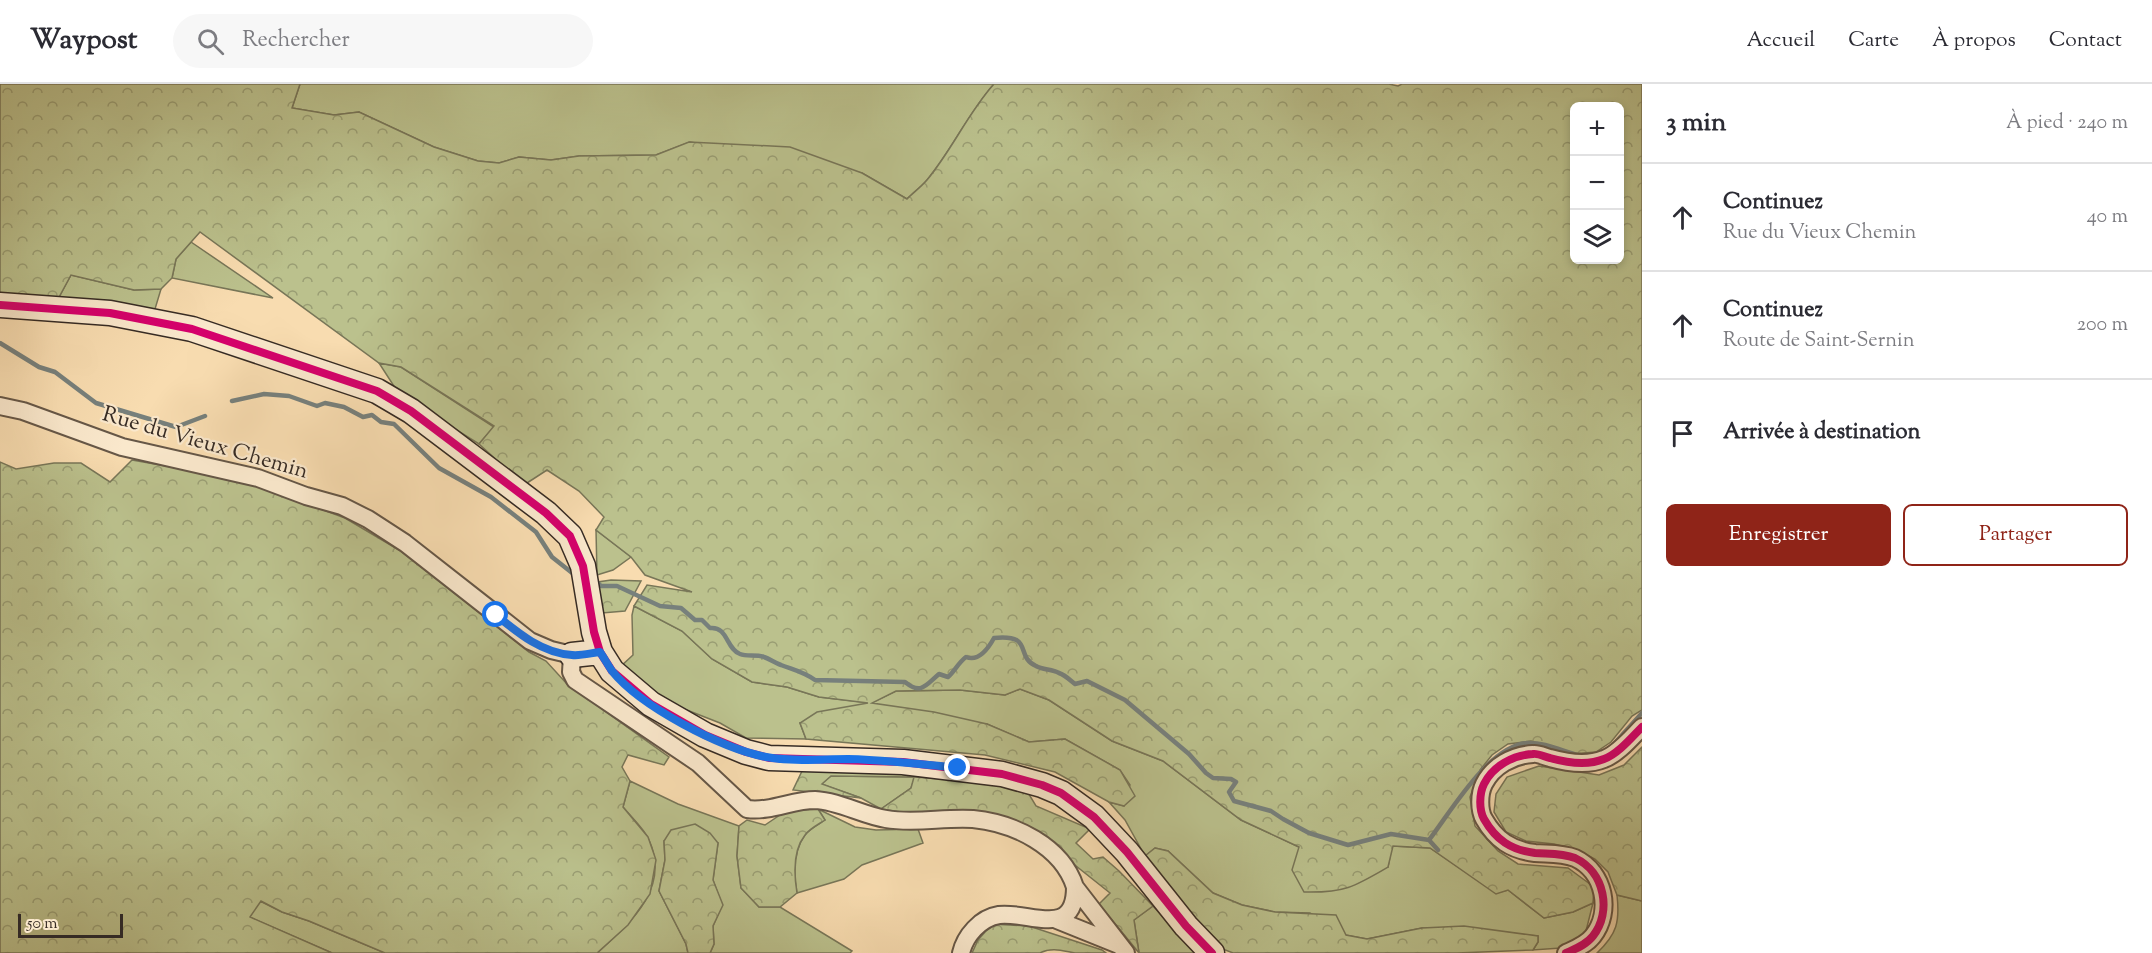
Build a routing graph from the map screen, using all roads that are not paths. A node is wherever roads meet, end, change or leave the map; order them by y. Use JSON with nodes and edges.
{"nodes":[{"id":1,"x":0,"y":305,"type":"edge"},
{"id":2,"x":0,"y":406,"type":"edge"},
{"id":3,"x":600,"y":652,"type":"junction"},
{"id":4,"x":572,"y":655,"type":"junction"},
{"id":5,"x":1642,"y":726,"type":"edge"},
{"id":6,"x":1075,"y":887,"type":"junction"},
{"id":7,"x":1057,"y":920,"type":"junction"},
{"id":8,"x":1123,"y":949,"type":"edge"},
{"id":9,"x":961,"y":953,"type":"edge"},
{"id":10,"x":1212,"y":953,"type":"edge"},
{"id":11,"x":1566,"y":953,"type":"edge"}],
"edges":[{"from":1,"to":3,"type":"street"},
{"from":2,"to":4,"type":"street","name":"Rue du Vieux Chemin"},
{"from":3,"to":4,"type":"street"},
{"from":3,"to":10,"type":"street"},
{"from":4,"to":6,"type":"street"},
{"from":5,"to":11,"type":"street"},
{"from":6,"to":7,"type":"street"},
{"from":6,"to":8,"type":"street"},
{"from":7,"to":8,"type":"street"},
{"from":7,"to":9,"type":"street"}]}
